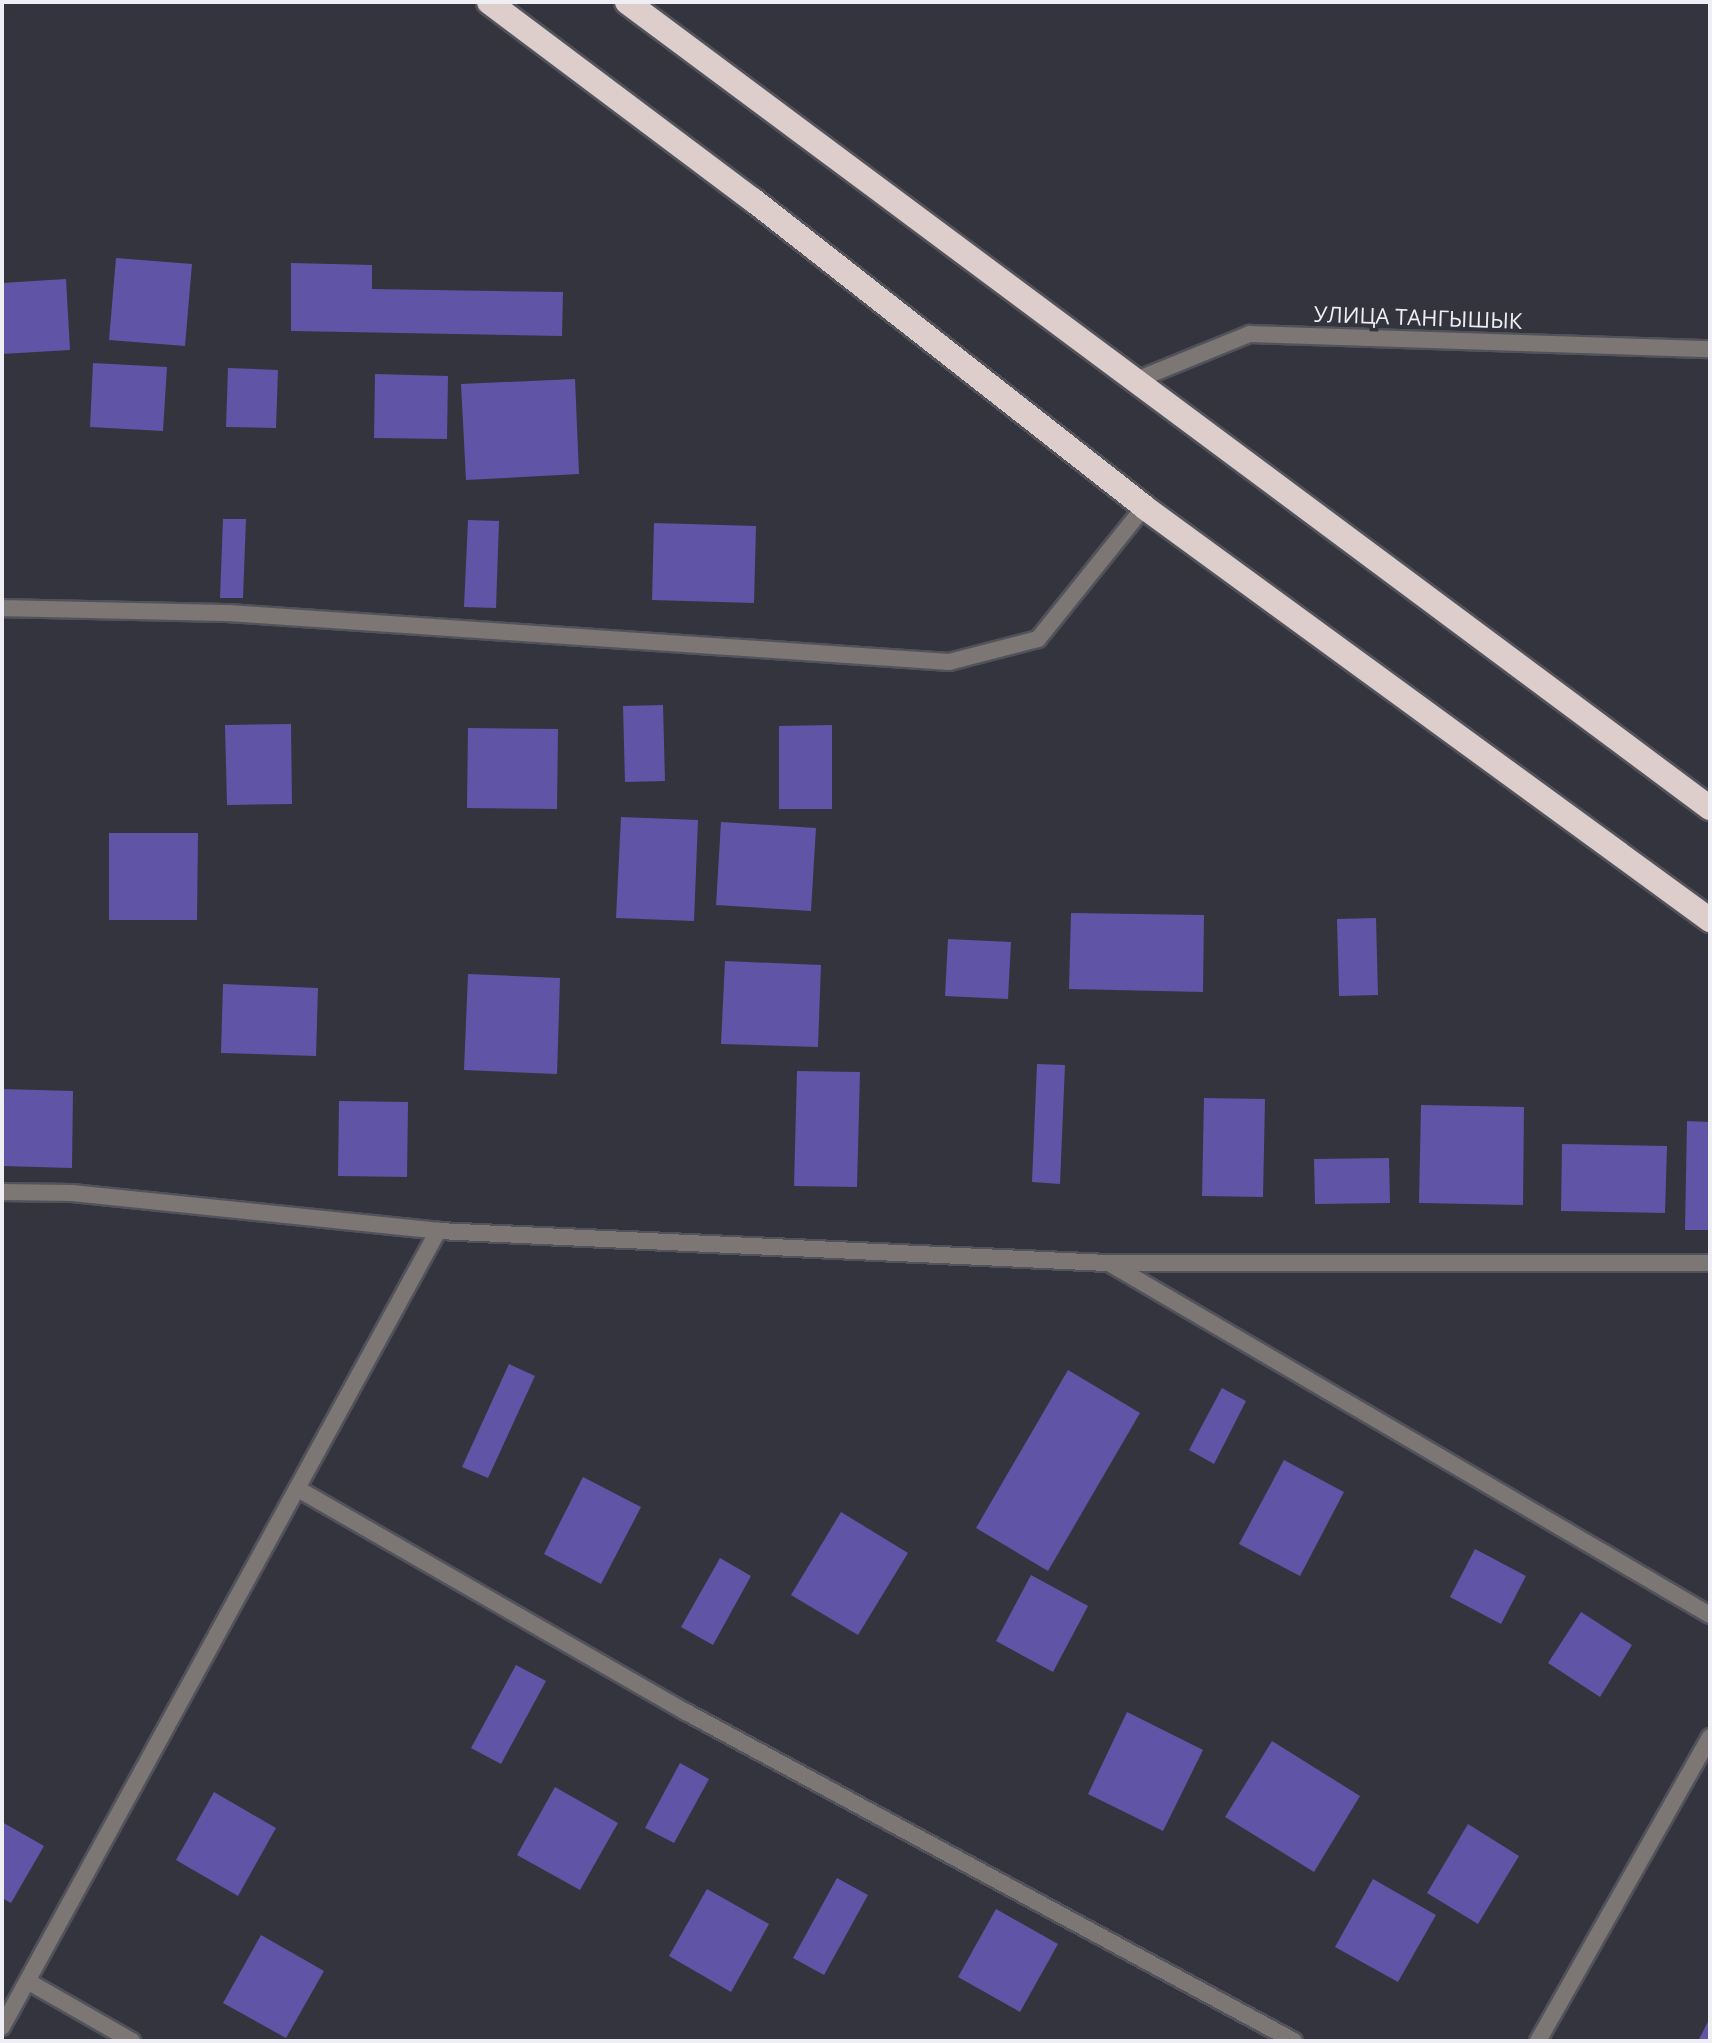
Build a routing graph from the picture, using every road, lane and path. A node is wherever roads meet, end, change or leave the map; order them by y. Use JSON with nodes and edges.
{"nodes":[{"id":1,"x":489,"y":2,"type":"edge"},
{"id":2,"x":627,"y":2,"type":"edge"},
{"id":3,"x":1710,"y":349,"type":"edge"},
{"id":4,"x":1134,"y":381,"type":"junction"},
{"id":5,"x":1144,"y":507,"type":"junction"},
{"id":6,"x":2,"y":608,"type":"edge"},
{"id":7,"x":1710,"y":808,"type":"edge"},
{"id":8,"x":1710,"y":920,"type":"edge"},
{"id":9,"x":2,"y":1192,"type":"edge"},
{"id":10,"x":438,"y":1231,"type":"junction"},
{"id":11,"x":1107,"y":1263,"type":"junction"},
{"id":12,"x":1710,"y":1263,"type":"edge"},
{"id":13,"x":298,"y":1489,"type":"junction"},
{"id":14,"x":1710,"y":1615,"type":"edge"},
{"id":15,"x":1710,"y":1737,"type":"edge"},
{"id":16,"x":29,"y":1982,"type":"junction"},
{"id":17,"x":2,"y":2027,"type":"edge"},
{"id":18,"x":132,"y":2041,"type":"edge"},
{"id":19,"x":1294,"y":2041,"type":"edge"},
{"id":20,"x":1538,"y":2041,"type":"edge"}],
"edges":[{"from":1,"to":5,"type":"highway"},
{"from":2,"to":4,"type":"highway"},
{"from":3,"to":4,"type":"street","name":"УЛИЦА ТАНГЫШЫК"},
{"from":4,"to":7,"type":"highway"},
{"from":5,"to":6,"type":"street"},
{"from":5,"to":8,"type":"highway"},
{"from":9,"to":10,"type":"street"},
{"from":10,"to":11,"type":"street"},
{"from":10,"to":13,"type":"street"},
{"from":11,"to":12,"type":"street"},
{"from":11,"to":14,"type":"street"},
{"from":13,"to":16,"type":"street"},
{"from":13,"to":19,"type":"street"},
{"from":15,"to":20,"type":"street"},
{"from":16,"to":17,"type":"street"},
{"from":16,"to":18,"type":"street"}]}
